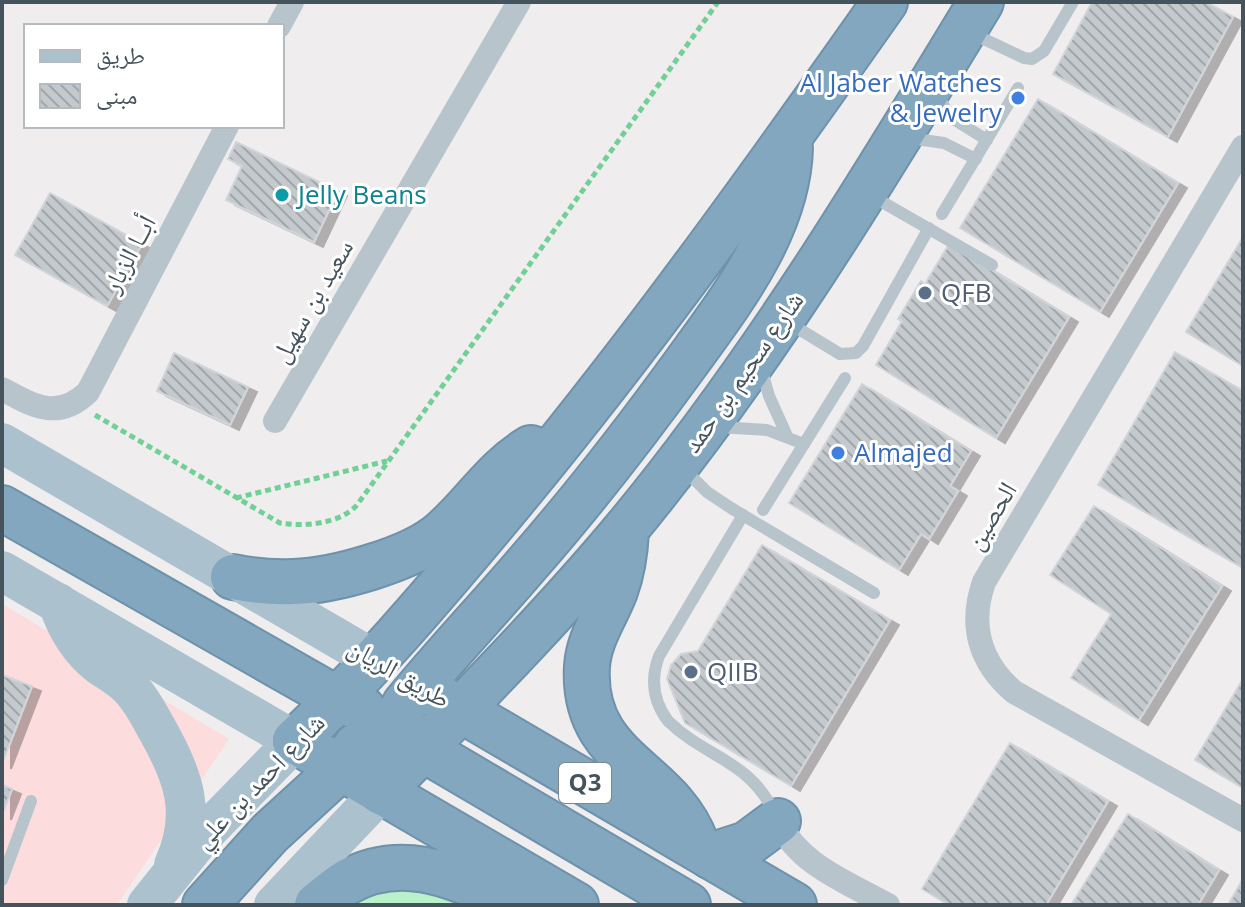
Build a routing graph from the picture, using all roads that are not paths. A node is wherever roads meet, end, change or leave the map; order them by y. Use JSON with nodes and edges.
{"nodes":[{"id":1,"x":292,"y":2,"type":"edge"},
{"id":2,"x":519,"y":2,"type":"edge"},
{"id":3,"x":885,"y":2,"type":"edge"},
{"id":4,"x":1073,"y":2,"type":"edge"},
{"id":5,"x":973,"y":16,"type":"edge"},
{"id":6,"x":280,"y":24,"type":"edge"},
{"id":7,"x":934,"y":79,"type":"junction"},
{"id":8,"x":1018,"y":88,"type":"dead end"},
{"id":9,"x":226,"y":128,"type":"edge"},
{"id":10,"x":790,"y":137,"type":"junction"},
{"id":11,"x":897,"y":139,"type":"junction"},
{"id":12,"x":987,"y":140,"type":"junction"},
{"id":13,"x":1243,"y":147,"type":"edge"},
{"id":14,"x":976,"y":159,"type":"junction"},
{"id":15,"x":865,"y":191,"type":"junction"},
{"id":16,"x":942,"y":214,"type":"dead end"},
{"id":17,"x":929,"y":228,"type":"junction"},
{"id":18,"x":992,"y":265,"type":"dead end"},
{"id":19,"x":783,"y":320,"type":"junction"},
{"id":20,"x":758,"y":355,"type":"junction"},
{"id":21,"x":845,"y":378,"type":"dead end"},
{"id":22,"x":2,"y":389,"type":"edge"},
{"id":23,"x":275,"y":421,"type":"dead end"},
{"id":24,"x":705,"y":429,"type":"junction"},
{"id":25,"x":569,"y":430,"type":"junction"},
{"id":26,"x":787,"y":436,"type":"junction"},
{"id":27,"x":2,"y":443,"type":"edge"},
{"id":28,"x":804,"y":444,"type":"junction"},
{"id":29,"x":678,"y":462,"type":"junction"},
{"id":30,"x":2,"y":508,"type":"edge"},
{"id":31,"x":763,"y":510,"type":"dead end"},
{"id":32,"x":743,"y":515,"type":"junction"},
{"id":33,"x":626,"y":528,"type":"junction"},
{"id":34,"x":2,"y":571,"type":"edge"},
{"id":35,"x":233,"y":577,"type":"junction"},
{"id":36,"x":874,"y":593,"type":"dead end"},
{"id":37,"x":58,"y":603,"type":"junction"},
{"id":38,"x":373,"y":659,"type":"junction"},
{"id":39,"x":461,"y":709,"type":"junction"},
{"id":40,"x":386,"y":718,"type":"junction"},
{"id":41,"x":295,"y":741,"type":"junction"},
{"id":42,"x":341,"y":768,"type":"junction"},
{"id":43,"x":381,"y":792,"type":"junction"},
{"id":44,"x":31,"y":801,"type":"dead end"},
{"id":45,"x":1243,"y":820,"type":"edge"},
{"id":46,"x":778,"y":821,"type":"junction"},
{"id":47,"x":7,"y":848,"type":"edge"},
{"id":48,"x":704,"y":852,"type":"junction"},
{"id":49,"x":2,"y":880,"type":"edge"},
{"id":50,"x":157,"y":892,"type":"edge"},
{"id":51,"x":205,"y":905,"type":"edge"},
{"id":52,"x":274,"y":905,"type":"edge"},
{"id":53,"x":317,"y":905,"type":"edge"},
{"id":54,"x":521,"y":905,"type":"edge"},
{"id":55,"x":576,"y":905,"type":"edge"},
{"id":56,"x":688,"y":905,"type":"edge"},
{"id":57,"x":794,"y":905,"type":"edge"},
{"id":58,"x":888,"y":905,"type":"edge"}],
"edges":[{"from":1,"to":6,"type":"street"},
{"from":2,"to":23,"type":"street","name":"سعيد بن سهيل"},
{"from":3,"to":10,"type":"highway"},
{"from":4,"to":5,"type":"lane"},
{"from":5,"to":7,"type":"highway","name":"شارع سحيم بن حمد"},
{"from":7,"to":11,"type":"highway","name":"شارع سحيم بن حمد"},
{"from":7,"to":12,"type":"lane"},
{"from":8,"to":12,"type":"lane"},
{"from":9,"to":22,"type":"street","name":"أبــا الزبار"},
{"from":10,"to":25,"type":"highway"},
{"from":10,"to":40,"type":"highway"},
{"from":11,"to":14,"type":"lane"},
{"from":11,"to":15,"type":"highway","name":"شارع سحيم بن حمد"},
{"from":12,"to":14,"type":"lane"},
{"from":13,"to":45,"type":"street","name":"الحصين"},
{"from":14,"to":16,"type":"lane"},
{"from":15,"to":17,"type":"lane"},
{"from":15,"to":19,"type":"highway","name":"شارع سحيم بن حمد"},
{"from":17,"to":18,"type":"lane"},
{"from":17,"to":19,"type":"lane"},
{"from":19,"to":20,"type":"highway","name":"شارع سحيم بن حمد"},
{"from":20,"to":24,"type":"highway","name":"شارع سحيم بن حمد"},
{"from":20,"to":26,"type":"lane"},
{"from":21,"to":28,"type":"lane"},
{"from":24,"to":26,"type":"lane"},
{"from":24,"to":29,"type":"highway","name":"شارع سحيم بن حمد"},
{"from":25,"to":35,"type":"highway"},
{"from":25,"to":38,"type":"highway"},
{"from":26,"to":28,"type":"lane"},
{"from":27,"to":35,"type":"main road","name":"طريق الريان"},
{"from":28,"to":31,"type":"lane"},
{"from":29,"to":32,"type":"lane"},
{"from":29,"to":33,"type":"highway","name":"شارع سحيم بن حمد"},
{"from":30,"to":40,"type":"highway"},
{"from":32,"to":36,"type":"lane"},
{"from":32,"to":46,"type":"lane"},
{"from":33,"to":39,"type":"highway","name":"شارع سحيم بن حمد"},
{"from":33,"to":48,"type":"highway"},
{"from":34,"to":37,"type":"main road"},
{"from":35,"to":38,"type":"main road","name":"طريق الريان"},
{"from":37,"to":41,"type":"main road"},
{"from":37,"to":50,"type":"main road"},
{"from":38,"to":40,"type":"highway","name":"شارع احمد بن علي"},
{"from":39,"to":40,"type":"highway"},
{"from":39,"to":48,"type":"highway","name":"طريق الريان","number":"Q3"},
{"from":40,"to":41,"type":"highway","name":"شارع احمد بن علي"},
{"from":40,"to":42,"type":"highway"},
{"from":40,"to":43,"type":"highway","name":"شارع احمد بن علي"},
{"from":40,"to":56,"type":"highway"},
{"from":41,"to":42,"type":"highway"},
{"from":41,"to":50,"type":"main road","name":"شارع احمد بن علي"},
{"from":42,"to":43,"type":"highway"},
{"from":42,"to":51,"type":"highway"},
{"from":43,"to":52,"type":"main road","name":"شارع احمد بن علي"},
{"from":43,"to":55,"type":"highway"},
{"from":44,"to":47,"type":"lane"},
{"from":46,"to":48,"type":"highway"},
{"from":46,"to":58,"type":"street"},
{"from":47,"to":49,"type":"lane"},
{"from":48,"to":57,"type":"highway","name":"طريق الريان","number":"Q3"},
{"from":53,"to":54,"type":"highway"}]}
